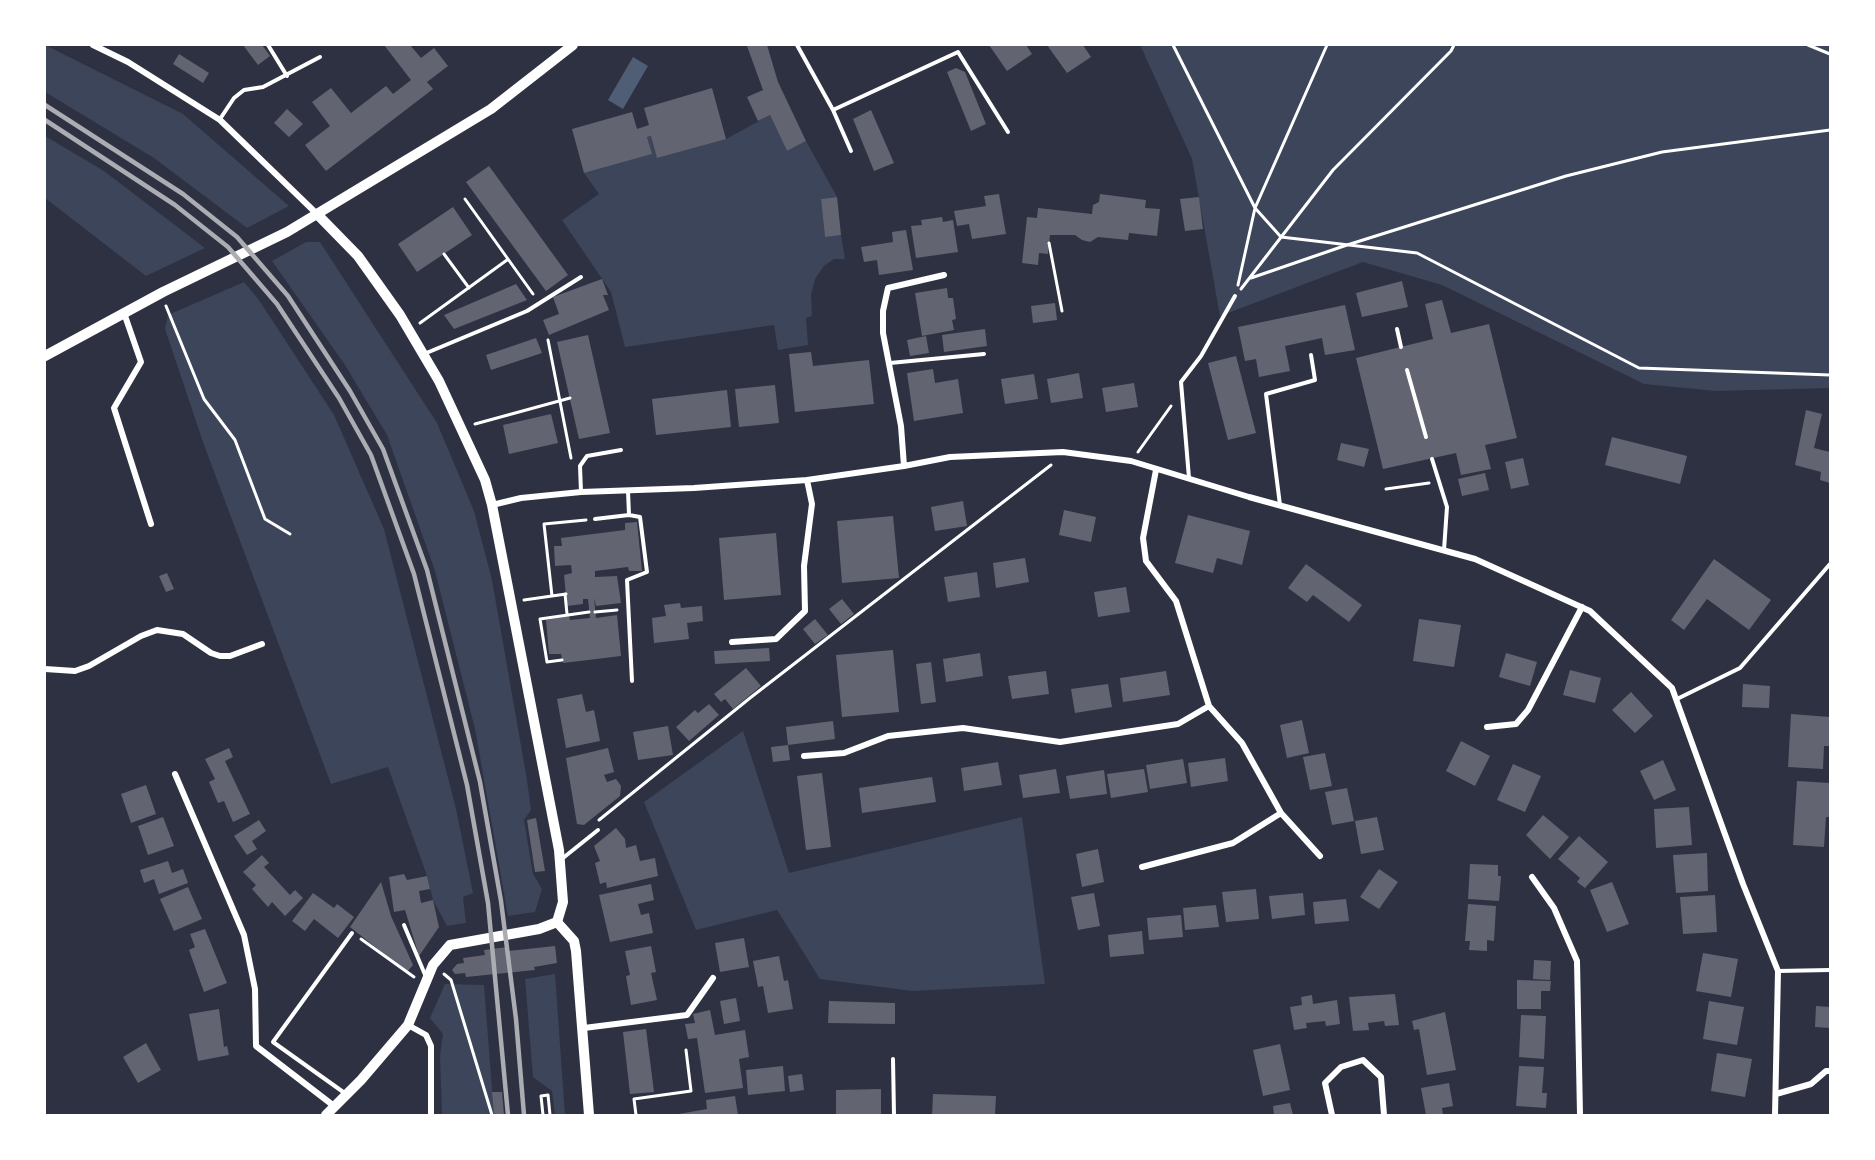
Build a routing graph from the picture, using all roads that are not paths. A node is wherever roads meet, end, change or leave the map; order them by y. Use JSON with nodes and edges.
{"nodes":[{"id":1,"x":93,"y":45,"type":"edge"},
{"id":2,"x":268,"y":45,"type":"edge"},
{"id":3,"x":573,"y":45,"type":"edge"},
{"id":4,"x":797,"y":45,"type":"edge"},
{"id":5,"x":320,"y":57,"type":"dead end"},
{"id":6,"x":287,"y":76,"type":"junction"},
{"id":7,"x":833,"y":110,"type":"junction"},
{"id":8,"x":220,"y":120,"type":"junction"},
{"id":9,"x":1008,"y":132,"type":"dead end"},
{"id":10,"x":851,"y":151,"type":"dead end"},
{"id":11,"x":317,"y":214,"type":"junction"},
{"id":12,"x":944,"y":275,"type":"dead end"},
{"id":13,"x":581,"y":277,"type":"dead end"},
{"id":14,"x":1235,"y":296,"type":"road end"},
{"id":15,"x":124,"y":313,"type":"junction"},
{"id":16,"x":1397,"y":329,"type":"dead end"},
{"id":17,"x":1401,"y":347,"type":"dead end"},
{"id":18,"x":984,"y":354,"type":"dead end"},
{"id":19,"x":423,"y":355,"type":"junction"},
{"id":20,"x":1311,"y":355,"type":"dead end"},
{"id":21,"x":45,"y":356,"type":"edge"},
{"id":22,"x":890,"y":363,"type":"junction"},
{"id":23,"x":1407,"y":369,"type":"dead end"},
{"id":24,"x":1426,"y":437,"type":"dead end"},
{"id":25,"x":621,"y":450,"type":"dead end"},
{"id":26,"x":1432,"y":459,"type":"dead end"},
{"id":27,"x":904,"y":466,"type":"junction"},
{"id":28,"x":1156,"y":470,"type":"junction"},
{"id":29,"x":1189,"y":478,"type":"junction"},
{"id":30,"x":807,"y":480,"type":"junction"},
{"id":31,"x":628,"y":491,"type":"junction"},
{"id":32,"x":581,"y":492,"type":"junction"},
{"id":33,"x":492,"y":505,"type":"junction"},
{"id":34,"x":1280,"y":505,"type":"junction"},
{"id":35,"x":629,"y":515,"type":"junction"},
{"id":36,"x":594,"y":519,"type":"road end"},
{"id":37,"x":151,"y":524,"type":"dead end"},
{"id":38,"x":1444,"y":550,"type":"junction"},
{"id":39,"x":1830,"y":564,"type":"edge"},
{"id":40,"x":1582,"y":607,"type":"junction"},
{"id":41,"x":732,"y":642,"type":"dead end"},
{"id":42,"x":262,"y":644,"type":"dead end"},
{"id":43,"x":45,"y":669,"type":"edge"},
{"id":44,"x":632,"y":681,"type":"dead end"},
{"id":45,"x":1676,"y":699,"type":"junction"},
{"id":46,"x":1209,"y":706,"type":"junction"},
{"id":47,"x":1487,"y":727,"type":"dead end"},
{"id":48,"x":804,"y":756,"type":"dead end"},
{"id":49,"x":175,"y":774,"type":"dead end"},
{"id":50,"x":1281,"y":813,"type":"junction"},
{"id":51,"x":598,"y":830,"type":"dead end"},
{"id":52,"x":1320,"y":855,"type":"dead end"},
{"id":53,"x":560,"y":860,"type":"junction"},
{"id":54,"x":1142,"y":867,"type":"dead end"},
{"id":55,"x":1533,"y":877,"type":"dead end"},
{"id":56,"x":557,"y":922,"type":"junction"},
{"id":57,"x":404,"y":925,"type":"dead end"},
{"id":58,"x":352,"y":933,"type":"dead end"},
{"id":59,"x":1830,"y":970,"type":"edge"},
{"id":60,"x":1778,"y":971,"type":"junction"},
{"id":61,"x":713,"y":978,"type":"dead end"},
{"id":62,"x":426,"y":983,"type":"junction"},
{"id":63,"x":408,"y":1025,"type":"junction"},
{"id":64,"x":584,"y":1028,"type":"junction"},
{"id":65,"x":893,"y":1059,"type":"dead end"},
{"id":66,"x":1830,"y":1071,"type":"edge"},
{"id":67,"x":1776,"y":1094,"type":"junction"},
{"id":68,"x":346,"y":1095,"type":"junction"},
{"id":69,"x":334,"y":1106,"type":"junction"},
{"id":70,"x":326,"y":1115,"type":"edge"},
{"id":71,"x":432,"y":1115,"type":"edge"},
{"id":72,"x":589,"y":1115,"type":"edge"},
{"id":73,"x":894,"y":1115,"type":"edge"},
{"id":74,"x":1332,"y":1115,"type":"edge"},
{"id":75,"x":1384,"y":1115,"type":"edge"},
{"id":76,"x":1580,"y":1115,"type":"edge"},
{"id":77,"x":1775,"y":1115,"type":"edge"}],
"edges":[{"from":1,"to":8,"type":"street"},
{"from":2,"to":6,"type":"lane"},
{"from":3,"to":11,"type":"main road"},
{"from":4,"to":7,"type":"lane"},
{"from":5,"to":6,"type":"lane"},
{"from":6,"to":8,"type":"lane"},
{"from":7,"to":9,"type":"lane"},
{"from":7,"to":10,"type":"lane"},
{"from":8,"to":11,"type":"street"},
{"from":11,"to":15,"type":"main road"},
{"from":11,"to":19,"type":"main road"},
{"from":12,"to":22,"type":"street"},
{"from":13,"to":19,"type":"lane"},
{"from":14,"to":29,"type":"lane"},
{"from":15,"to":21,"type":"main road"},
{"from":15,"to":37,"type":"street"},
{"from":16,"to":17,"type":"lane"},
{"from":18,"to":22,"type":"lane"},
{"from":19,"to":33,"type":"main road"},
{"from":20,"to":34,"type":"lane"},
{"from":22,"to":27,"type":"street"},
{"from":23,"to":24,"type":"lane"},
{"from":25,"to":32,"type":"lane"},
{"from":26,"to":38,"type":"lane"},
{"from":27,"to":28,"type":"street"},
{"from":27,"to":30,"type":"street"},
{"from":28,"to":29,"type":"street"},
{"from":28,"to":46,"type":"street"},
{"from":29,"to":34,"type":"street"},
{"from":30,"to":31,"type":"street"},
{"from":30,"to":41,"type":"street"},
{"from":31,"to":32,"type":"street"},
{"from":31,"to":35,"type":"lane"},
{"from":32,"to":33,"type":"street"},
{"from":33,"to":53,"type":"main road"},
{"from":34,"to":38,"type":"street"},
{"from":35,"to":36,"type":"lane"},
{"from":35,"to":44,"type":"lane"},
{"from":38,"to":40,"type":"street"},
{"from":39,"to":45,"type":"lane"},
{"from":40,"to":45,"type":"street"},
{"from":40,"to":47,"type":"street"},
{"from":42,"to":43,"type":"street"},
{"from":45,"to":60,"type":"street"},
{"from":46,"to":48,"type":"street"},
{"from":46,"to":50,"type":"street"},
{"from":49,"to":69,"type":"street"},
{"from":50,"to":52,"type":"street"},
{"from":50,"to":54,"type":"street"},
{"from":51,"to":53,"type":"lane"},
{"from":53,"to":56,"type":"main road"},
{"from":55,"to":76,"type":"street"},
{"from":56,"to":62,"type":"main road"},
{"from":56,"to":64,"type":"main road"},
{"from":57,"to":62,"type":"lane"},
{"from":58,"to":68,"type":"lane"},
{"from":59,"to":60,"type":"lane"},
{"from":60,"to":67,"type":"street"},
{"from":61,"to":64,"type":"street"},
{"from":62,"to":63,"type":"main road"},
{"from":63,"to":68,"type":"main road"},
{"from":63,"to":71,"type":"street"},
{"from":64,"to":72,"type":"main road"},
{"from":65,"to":73,"type":"lane"},
{"from":66,"to":67,"type":"street"},
{"from":67,"to":77,"type":"street"},
{"from":68,"to":69,"type":"main road"},
{"from":69,"to":70,"type":"main road"},
{"from":74,"to":75,"type":"street"}]}
